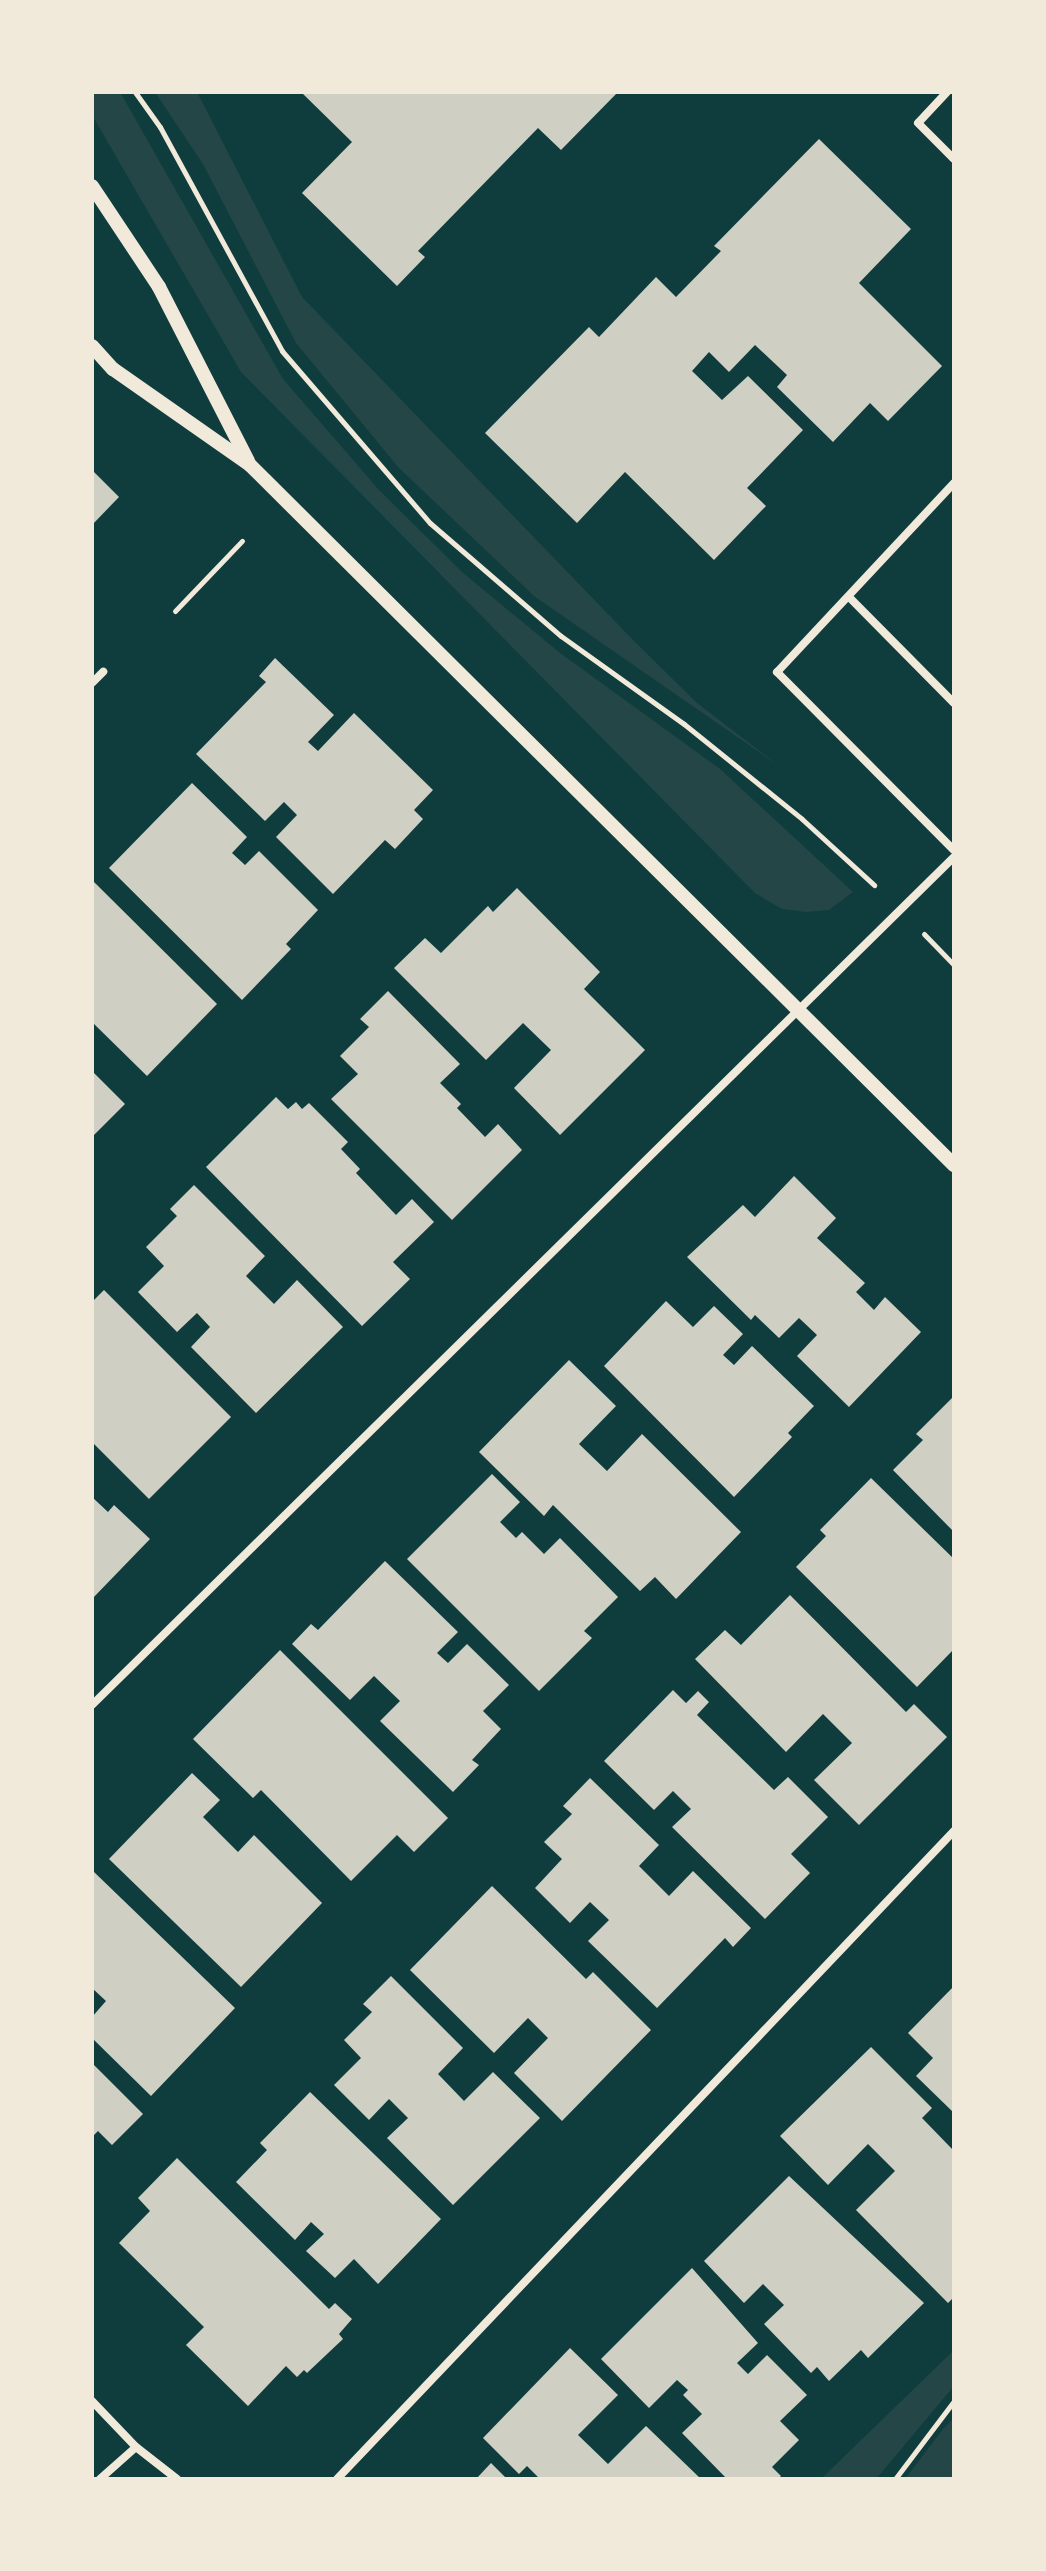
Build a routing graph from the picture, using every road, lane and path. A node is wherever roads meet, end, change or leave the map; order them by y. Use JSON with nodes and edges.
{"nodes":[{"id":1,"x":135,"y":92,"type":"edge"},
{"id":2,"x":947,"y":92,"type":"edge"},
{"id":3,"x":954,"y":159,"type":"edge"},
{"id":4,"x":92,"y":186,"type":"edge"},
{"id":5,"x":92,"y":346,"type":"edge"},
{"id":6,"x":250,"y":465,"type":"junction"},
{"id":7,"x":954,"y":483,"type":"edge"},
{"id":8,"x":242,"y":541,"type":"dead end"},
{"id":9,"x":849,"y":597,"type":"junction"},
{"id":10,"x":175,"y":611,"type":"dead end"},
{"id":11,"x":103,"y":672,"type":"dead end"},
{"id":12,"x":92,"y":683,"type":"edge"},
{"id":13,"x":954,"y":703,"type":"edge"},
{"id":14,"x":954,"y":850,"type":"edge"},
{"id":15,"x":954,"y":857,"type":"edge"},
{"id":16,"x":870,"y":881,"type":"dead end"},
{"id":17,"x":936,"y":946,"type":"dead end"},
{"id":18,"x":954,"y":965,"type":"edge"},
{"id":19,"x":799,"y":1010,"type":"junction"},
{"id":20,"x":954,"y":1165,"type":"edge"},
{"id":21,"x":92,"y":1705,"type":"edge"},
{"id":22,"x":954,"y":1831,"type":"edge"},
{"id":23,"x":92,"y":2401,"type":"edge"},
{"id":24,"x":954,"y":2401,"type":"edge"},
{"id":25,"x":136,"y":2447,"type":"junction"},
{"id":26,"x":100,"y":2479,"type":"edge"},
{"id":27,"x":177,"y":2479,"type":"edge"},
{"id":28,"x":337,"y":2479,"type":"edge"},
{"id":29,"x":895,"y":2479,"type":"edge"}],
"edges":[{"from":1,"to":16,"type":"path"},
{"from":2,"to":3,"type":"street"},
{"from":4,"to":6,"type":"street"},
{"from":5,"to":6,"type":"street"},
{"from":6,"to":19,"type":"street"},
{"from":7,"to":9,"type":"street"},
{"from":8,"to":10,"type":"path"},
{"from":9,"to":13,"type":"street"},
{"from":9,"to":14,"type":"street"},
{"from":11,"to":12,"type":"street"},
{"from":15,"to":19,"type":"street"},
{"from":17,"to":18,"type":"path"},
{"from":19,"to":20,"type":"street"},
{"from":19,"to":21,"type":"street"},
{"from":22,"to":28,"type":"street"},
{"from":23,"to":25,"type":"street"},
{"from":24,"to":29,"type":"path"},
{"from":25,"to":26,"type":"street"},
{"from":25,"to":27,"type":"street"}]}
